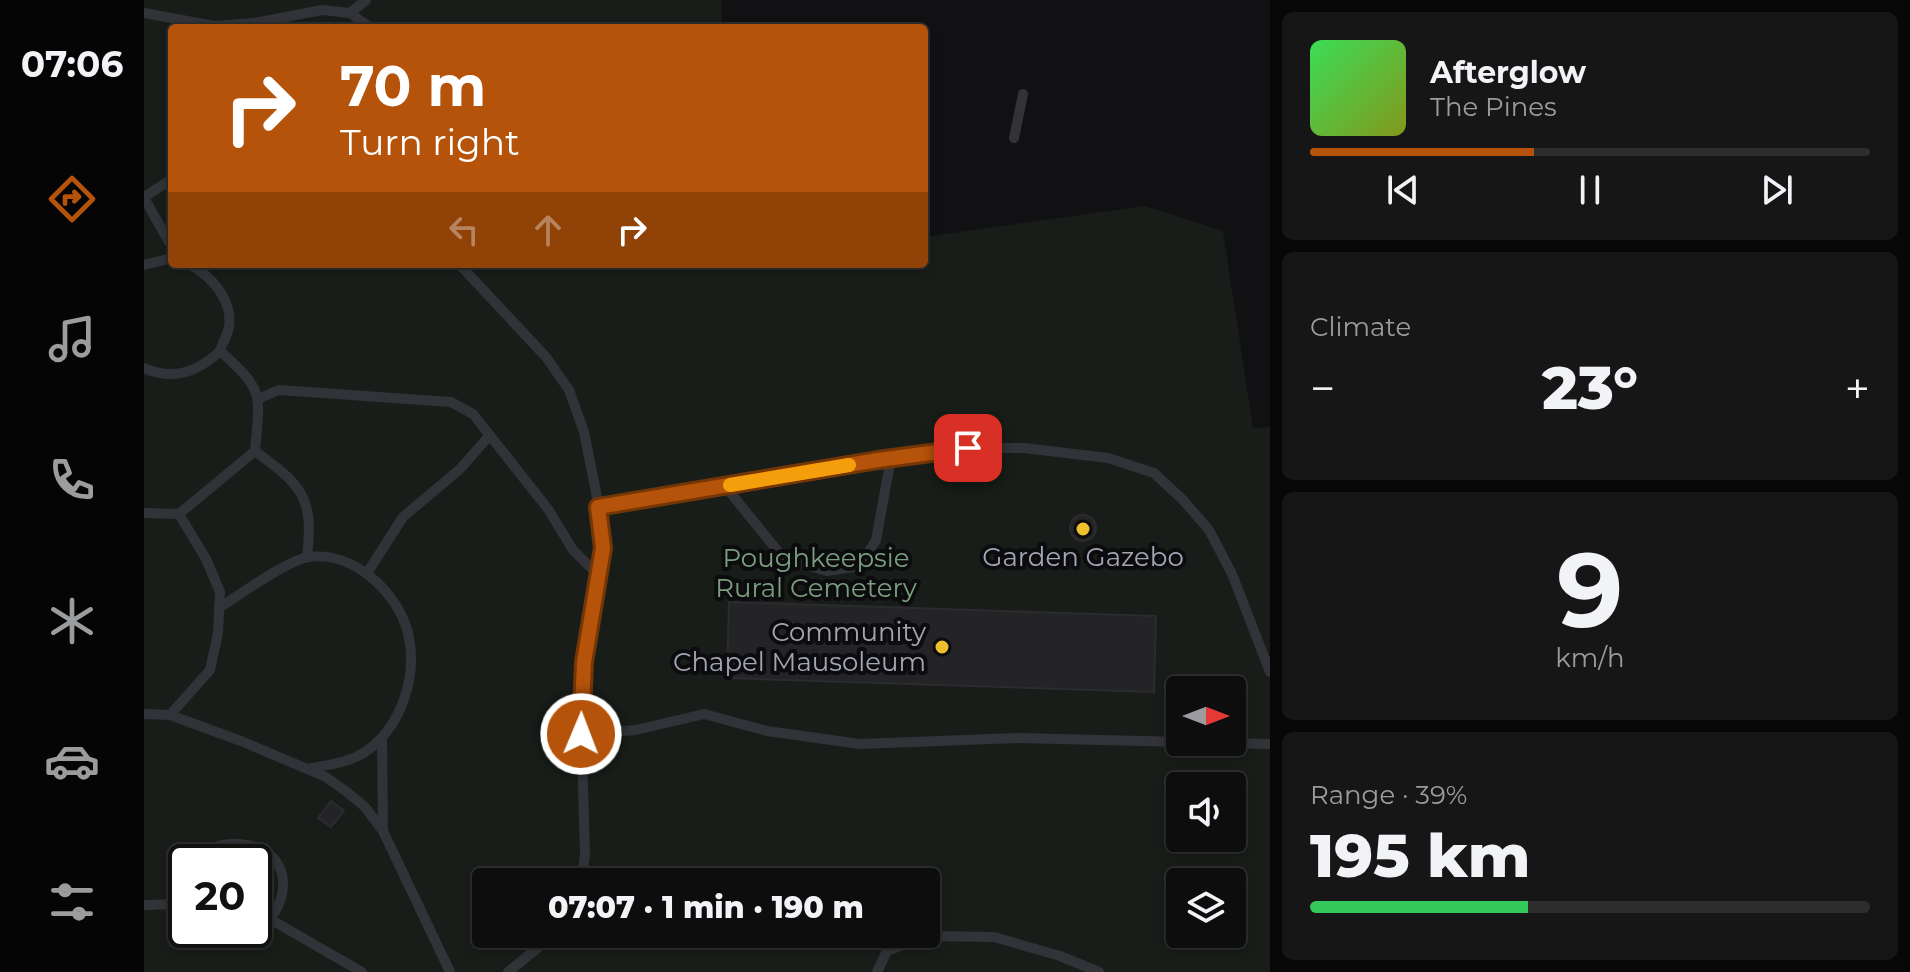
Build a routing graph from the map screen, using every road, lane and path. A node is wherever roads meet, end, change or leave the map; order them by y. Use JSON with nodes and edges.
{"nodes":[{"id":1,"x":366,"y":0,"type":"edge"},
{"id":2,"x":144,"y":13,"type":"edge"},
{"id":3,"x":350,"y":13,"type":"junction"},
{"id":4,"x":203,"y":24,"type":"edge"},
{"id":5,"x":241,"y":24,"type":"edge"},
{"id":6,"x":365,"y":24,"type":"edge"},
{"id":7,"x":1023,"y":94,"type":"dead end"},
{"id":8,"x":1014,"y":138,"type":"dead end"},
{"id":9,"x":168,"y":182,"type":"edge"},
{"id":10,"x":144,"y":198,"type":"edge"},
{"id":11,"x":168,"y":240,"type":"edge"},
{"id":12,"x":168,"y":259,"type":"edge"},
{"id":13,"x":144,"y":265,"type":"edge"},
{"id":14,"x":197,"y":268,"type":"edge"},
{"id":15,"x":463,"y":268,"type":"edge"},
{"id":16,"x":220,"y":351,"type":"junction"},
{"id":17,"x":144,"y":368,"type":"edge"},
{"id":18,"x":260,"y":398,"type":"junction"},
{"id":19,"x":490,"y":435,"type":"junction"},
{"id":20,"x":255,"y":451,"type":"junction"},
{"id":21,"x":891,"y":458,"type":"junction"},
{"id":22,"x":725,"y":486,"type":"junction"},
{"id":23,"x":598,"y":507,"type":"junction"},
{"id":24,"x":144,"y":513,"type":"edge"},
{"id":25,"x":179,"y":514,"type":"junction"},
{"id":26,"x":307,"y":557,"type":"junction"},
{"id":27,"x":367,"y":573,"type":"junction"},
{"id":28,"x":598,"y":575,"type":"junction"},
{"id":29,"x":219,"y":608,"type":"junction"},
{"id":30,"x":1270,"y":672,"type":"edge"},
{"id":31,"x":144,"y":714,"type":"edge"},
{"id":32,"x":170,"y":715,"type":"junction"},
{"id":33,"x":581,"y":734,"type":"junction"},
{"id":34,"x":382,"y":738,"type":"junction"},
{"id":35,"x":1270,"y":744,"type":"edge"},
{"id":36,"x":307,"y":769,"type":"junction"},
{"id":37,"x":383,"y":831,"type":"junction"},
{"id":38,"x":272,"y":860,"type":"edge"},
{"id":39,"x":583,"y":868,"type":"edge"},
{"id":40,"x":144,"y":905,"type":"edge"},
{"id":41,"x":168,"y":906,"type":"edge"},
{"id":42,"x":275,"y":922,"type":"junction"},
{"id":43,"x":272,"y":925,"type":"edge"},
{"id":44,"x":538,"y":948,"type":"edge"},
{"id":45,"x":362,"y":972,"type":"edge"},
{"id":46,"x":450,"y":972,"type":"edge"},
{"id":47,"x":508,"y":972,"type":"edge"},
{"id":48,"x":877,"y":972,"type":"edge"},
{"id":49,"x":1099,"y":972,"type":"edge"}],
"edges":[{"from":1,"to":3,"type":"lane"},
{"from":2,"to":4,"type":"lane"},
{"from":3,"to":5,"type":"lane"},
{"from":3,"to":6,"type":"lane"},
{"from":7,"to":8,"type":"lane"},
{"from":9,"to":10,"type":"lane"},
{"from":10,"to":11,"type":"lane"},
{"from":12,"to":13,"type":"lane"},
{"from":14,"to":16,"type":"lane"},
{"from":15,"to":23,"type":"lane"},
{"from":16,"to":17,"type":"lane"},
{"from":16,"to":18,"type":"lane"},
{"from":18,"to":19,"type":"lane"},
{"from":18,"to":20,"type":"lane"},
{"from":19,"to":27,"type":"lane"},
{"from":19,"to":28,"type":"lane"},
{"from":20,"to":25,"type":"lane"},
{"from":20,"to":26,"type":"lane"},
{"from":21,"to":22,"type":"lane"},
{"from":21,"to":22,"type":"lane"},
{"from":21,"to":30,"type":"lane"},
{"from":22,"to":23,"type":"lane"},
{"from":23,"to":28,"type":"lane"},
{"from":24,"to":25,"type":"lane"},
{"from":25,"to":29,"type":"lane"},
{"from":26,"to":27,"type":"lane"},
{"from":26,"to":29,"type":"lane"},
{"from":27,"to":34,"type":"lane"},
{"from":28,"to":33,"type":"lane"},
{"from":29,"to":32,"type":"lane"},
{"from":31,"to":32,"type":"lane"},
{"from":32,"to":36,"type":"lane"},
{"from":33,"to":35,"type":"lane"},
{"from":33,"to":39,"type":"lane"},
{"from":34,"to":36,"type":"lane"},
{"from":34,"to":37,"type":"lane"},
{"from":36,"to":37,"type":"lane"},
{"from":37,"to":46,"type":"lane"},
{"from":38,"to":42,"type":"lane"},
{"from":40,"to":41,"type":"lane"},
{"from":42,"to":43,"type":"lane"},
{"from":42,"to":45,"type":"lane"},
{"from":44,"to":47,"type":"lane"},
{"from":48,"to":49,"type":"lane"}]}
